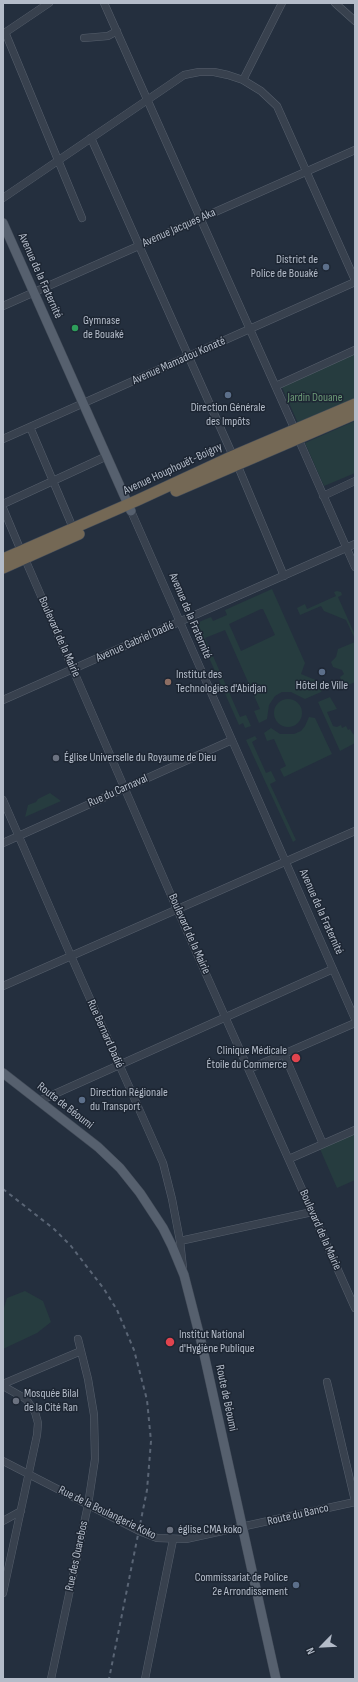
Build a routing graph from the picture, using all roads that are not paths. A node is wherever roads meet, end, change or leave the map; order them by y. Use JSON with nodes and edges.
{"nodes":[{"id":1,"x":48,"y":3,"type":"edge"},
{"id":2,"x":104,"y":3,"type":"edge"},
{"id":3,"x":282,"y":3,"type":"edge"},
{"id":4,"x":335,"y":3,"type":"edge"},
{"id":5,"x":355,"y":21,"type":"edge"},
{"id":6,"x":117,"y":31,"type":"junction"},
{"id":7,"x":4,"y":33,"type":"edge"},
{"id":8,"x":84,"y":38,"type":"dead end"},
{"id":9,"x":243,"y":80,"type":"junction"},
{"id":10,"x":148,"y":100,"type":"junction"},
{"id":11,"x":91,"y":138,"type":"junction"},
{"id":12,"x":355,"y":150,"type":"edge"},
{"id":13,"x":59,"y":161,"type":"junction"},
{"id":14,"x":306,"y":171,"type":"junction"},
{"id":15,"x":3,"y":198,"type":"edge"},
{"id":16,"x":82,"y":218,"type":"dead end"},
{"id":17,"x":201,"y":219,"type":"junction"},
{"id":18,"x":3,"y":223,"type":"edge"},
{"id":19,"x":138,"y":246,"type":"junction"},
{"id":20,"x":355,"y":281,"type":"edge"},
{"id":21,"x":34,"y":292,"type":"junction"},
{"id":22,"x":3,"y":306,"type":"edge"},
{"id":23,"x":250,"y":329,"type":"junction"},
{"id":24,"x":355,"y":350,"type":"edge"},
{"id":25,"x":188,"y":357,"type":"junction"},
{"id":26,"x":276,"y":386,"type":"junction"},
{"id":27,"x":84,"y":403,"type":"junction"},
{"id":28,"x":355,"y":404,"type":"edge"},
{"id":29,"x":355,"y":414,"type":"edge"},
{"id":30,"x":30,"y":427,"type":"junction"},
{"id":31,"x":297,"y":434,"type":"junction"},
{"id":32,"x":3,"y":439,"type":"edge"},
{"id":33,"x":107,"y":456,"type":"junction"},
{"id":34,"x":235,"y":460,"type":"junction"},
{"id":35,"x":53,"y":481,"type":"junction"},
{"id":36,"x":355,"y":481,"type":"edge"},
{"id":37,"x":323,"y":496,"type":"junction"},
{"id":38,"x":3,"y":504,"type":"edge"},
{"id":39,"x":3,"y":508,"type":"edge"},
{"id":40,"x":129,"y":508,"type":"junction"},
{"id":41,"x":73,"y":528,"type":"junction"},
{"id":42,"x":355,"y":544,"type":"edge"},
{"id":43,"x":347,"y":548,"type":"junction"},
{"id":44,"x":23,"y":555,"type":"junction"},
{"id":45,"x":3,"y":559,"type":"edge"},
{"id":46,"x":355,"y":567,"type":"edge"},
{"id":47,"x":3,"y":568,"type":"edge"},
{"id":48,"x":284,"y":576,"type":"junction"},
{"id":49,"x":180,"y":622,"type":"junction"},
{"id":50,"x":73,"y":669,"type":"junction"},
{"id":51,"x":3,"y":700,"type":"edge"},
{"id":52,"x":232,"y":740,"type":"junction"},
{"id":53,"x":125,"y":788,"type":"junction"},
{"id":54,"x":3,"y":800,"type":"edge"},
{"id":55,"x":355,"y":830,"type":"edge"},
{"id":56,"x":19,"y":836,"type":"junction"},
{"id":57,"x":3,"y":843,"type":"edge"},
{"id":58,"x":285,"y":862,"type":"junction"},
{"id":59,"x":177,"y":909,"type":"junction"},
{"id":60,"x":70,"y":956,"type":"junction"},
{"id":61,"x":333,"y":969,"type":"junction"},
{"id":62,"x":3,"y":986,"type":"edge"},
{"id":63,"x":225,"y":1017,"type":"junction"},
{"id":64,"x":355,"y":1019,"type":"edge"},
{"id":65,"x":355,"y":1023,"type":"edge"},
{"id":66,"x":284,"y":1054,"type":"junction"},
{"id":67,"x":119,"y":1065,"type":"junction"},
{"id":68,"x":249,"y":1069,"type":"junction"},
{"id":69,"x":3,"y":1073,"type":"edge"},
{"id":70,"x":39,"y":1101,"type":"junction"},
{"id":71,"x":355,"y":1130,"type":"edge"},
{"id":72,"x":323,"y":1144,"type":"junction"},
{"id":73,"x":289,"y":1159,"type":"junction"},
{"id":74,"x":312,"y":1212,"type":"junction"},
{"id":75,"x":180,"y":1241,"type":"junction"},
{"id":76,"x":184,"y":1275,"type":"junction"},
{"id":77,"x":355,"y":1306,"type":"edge"},
{"id":78,"x":78,"y":1339,"type":"dead end"},
{"id":79,"x":81,"y":1351,"type":"junction"},
{"id":80,"x":327,"y":1382,"type":"dead end"},
{"id":81,"x":3,"y":1385,"type":"edge"},
{"id":82,"x":3,"y":1461,"type":"edge"},
{"id":83,"x":29,"y":1474,"type":"junction"},
{"id":84,"x":355,"y":1502,"type":"edge"},
{"id":85,"x":88,"y":1505,"type":"junction"},
{"id":86,"x":21,"y":1511,"type":"junction"},
{"id":87,"x":3,"y":1521,"type":"edge"},
{"id":88,"x":241,"y":1528,"type":"junction"},
{"id":89,"x":173,"y":1540,"type":"junction"},
{"id":90,"x":3,"y":1594,"type":"edge"},
{"id":91,"x":51,"y":1679,"type":"edge"},
{"id":92,"x":145,"y":1679,"type":"edge"},
{"id":93,"x":276,"y":1679,"type":"edge"}],
"edges":[{"from":1,"to":7,"type":"street"},
{"from":2,"to":6,"type":"street"},
{"from":3,"to":9,"type":"street"},
{"from":4,"to":5,"type":"street"},
{"from":6,"to":8,"type":"street"},
{"from":6,"to":10,"type":"street"},
{"from":7,"to":13,"type":"street"},
{"from":9,"to":10,"type":"street"},
{"from":9,"to":14,"type":"street"},
{"from":10,"to":11,"type":"street"},
{"from":10,"to":17,"type":"street"},
{"from":11,"to":13,"type":"street"},
{"from":11,"to":19,"type":"street"},
{"from":12,"to":14,"type":"street","name":"Avenue Jacques Aka"},
{"from":13,"to":15,"type":"street"},
{"from":13,"to":16,"type":"street"},
{"from":14,"to":17,"type":"street","name":"Avenue Jacques Aka"},
{"from":14,"to":20,"type":"street"},
{"from":17,"to":19,"type":"street","name":"Avenue Jacques Aka"},
{"from":17,"to":23,"type":"street"},
{"from":18,"to":21,"type":"main road","name":"Avenue de la Fraternité"},
{"from":19,"to":21,"type":"street","name":"Avenue Jacques Aka"},
{"from":19,"to":25,"type":"street"},
{"from":20,"to":23,"type":"street","name":"Avenue Mamadou Konaté"},
{"from":21,"to":22,"type":"street","name":"Avenue Jacques Aka"},
{"from":21,"to":27,"type":"main road","name":"Avenue de la Fraternité"},
{"from":23,"to":25,"type":"street","name":"Avenue Mamadou Konaté"},
{"from":23,"to":26,"type":"street"},
{"from":24,"to":26,"type":"street"},
{"from":25,"to":27,"type":"street","name":"Avenue Mamadou Konaté"},
{"from":25,"to":34,"type":"street"},
{"from":26,"to":31,"type":"street"},
{"from":27,"to":30,"type":"street","name":"Avenue Mamadou Konaté"},
{"from":27,"to":33,"type":"main road","name":"Avenue de la Fraternité"},
{"from":28,"to":31,"type":"highway","name":"Avenue Houphouët-Boigny"},
{"from":29,"to":31,"type":"highway","name":"Avenue Houphouët-Boigny"},
{"from":30,"to":32,"type":"street","name":"Avenue Mamadou Konaté"},
{"from":30,"to":35,"type":"street"},
{"from":31,"to":34,"type":"highway","name":"Avenue Houphouët-Boigny"},
{"from":31,"to":37,"type":"street"},
{"from":33,"to":35,"type":"street"},
{"from":33,"to":40,"type":"main road","name":"Avenue de la Fraternité"},
{"from":34,"to":40,"type":"highway","name":"Avenue Houphouët-Boigny"},
{"from":34,"to":48,"type":"street"},
{"from":35,"to":38,"type":"street"},
{"from":35,"to":41,"type":"street"},
{"from":36,"to":37,"type":"street"},
{"from":37,"to":43,"type":"street"},
{"from":39,"to":44,"type":"street","name":"Boulevard de la Mairie"},
{"from":40,"to":41,"type":"highway","name":"Avenue Houphouët-Boigny"},
{"from":40,"to":44,"type":"highway","name":"Avenue Houphouët-Boigny"},
{"from":40,"to":49,"type":"street","name":"Avenue de la Fraternité"},
{"from":41,"to":44,"type":"highway","name":"Avenue Houphouët-Boigny"},
{"from":42,"to":43,"type":"street","name":"Avenue Gabriel Dadié"},
{"from":43,"to":46,"type":"street"},
{"from":43,"to":48,"type":"street","name":"Avenue Gabriel Dadié"},
{"from":44,"to":45,"type":"highway","name":"Avenue Houphouët-Boigny"},
{"from":44,"to":47,"type":"highway","name":"Avenue Houphouët-Boigny"},
{"from":44,"to":50,"type":"street","name":"Boulevard de la Mairie"},
{"from":48,"to":49,"type":"street","name":"Avenue Gabriel Dadié"},
{"from":49,"to":50,"type":"street","name":"Avenue Gabriel Dadié"},
{"from":49,"to":52,"type":"street","name":"Avenue de la Fraternité"},
{"from":50,"to":51,"type":"street","name":"Avenue Gabriel Dadié"},
{"from":50,"to":53,"type":"street","name":"Boulevard de la Mairie"},
{"from":52,"to":53,"type":"street","name":"Rue du Carnaval"},
{"from":52,"to":58,"type":"street","name":"Avenue de la Fraternité"},
{"from":53,"to":56,"type":"street","name":"Rue du Carnaval"},
{"from":53,"to":59,"type":"street","name":"Boulevard de la Mairie"},
{"from":54,"to":56,"type":"street","name":"Rue Bernard Dadié"},
{"from":55,"to":58,"type":"street"},
{"from":56,"to":57,"type":"street","name":"Rue du Carnaval"},
{"from":56,"to":60,"type":"street","name":"Rue Bernard Dadié"},
{"from":58,"to":59,"type":"street"},
{"from":58,"to":61,"type":"street","name":"Avenue de la Fraternité"},
{"from":59,"to":60,"type":"street"},
{"from":59,"to":63,"type":"street","name":"Boulevard de la Mairie"},
{"from":60,"to":62,"type":"street"},
{"from":60,"to":67,"type":"street","name":"Rue Bernard Dadié"},
{"from":61,"to":63,"type":"street"},
{"from":61,"to":64,"type":"street","name":"Avenue de la Fraternité"},
{"from":63,"to":67,"type":"street"},
{"from":63,"to":68,"type":"street","name":"Boulevard de la Mairie"},
{"from":65,"to":66,"type":"street"},
{"from":66,"to":68,"type":"street"},
{"from":66,"to":72,"type":"street"},
{"from":67,"to":70,"type":"street"},
{"from":67,"to":75,"type":"street","name":"Rue Bernard Dadié"},
{"from":68,"to":73,"type":"street","name":"Boulevard de la Mairie"},
{"from":69,"to":70,"type":"main road","name":"Route de Béoumi"},
{"from":70,"to":76,"type":"main road","name":"Route de Béoumi"},
{"from":71,"to":72,"type":"street"},
{"from":72,"to":73,"type":"street"},
{"from":73,"to":74,"type":"street","name":"Boulevard de la Mairie"},
{"from":74,"to":75,"type":"street"},
{"from":74,"to":77,"type":"street","name":"Boulevard de la Mairie"},
{"from":75,"to":76,"type":"street","name":"Rue Bernard Dadié"},
{"from":76,"to":88,"type":"main road","name":"Route de Béoumi"},
{"from":78,"to":79,"type":"street","name":"Rue des Ouarebos"},
{"from":79,"to":81,"type":"street"},
{"from":79,"to":85,"type":"street","name":"Rue des Ouarebos"},
{"from":80,"to":84,"type":"street"},
{"from":81,"to":83,"type":"street"},
{"from":82,"to":83,"type":"street","name":"Rue de la Boulangerie Koko"},
{"from":83,"to":85,"type":"street","name":"Rue de la Boulangerie Koko"},
{"from":83,"to":86,"type":"street"},
{"from":84,"to":88,"type":"street","name":"Route du Banco"},
{"from":85,"to":89,"type":"street","name":"Rue de la Boulangerie Koko"},
{"from":85,"to":91,"type":"street","name":"Rue des Ouarebos"},
{"from":86,"to":87,"type":"street"},
{"from":86,"to":90,"type":"street"},
{"from":88,"to":89,"type":"street","name":"Rue de la Boulangerie Koko"},
{"from":88,"to":93,"type":"main road","name":"Route de Béoumi"},
{"from":89,"to":92,"type":"street"}]}
